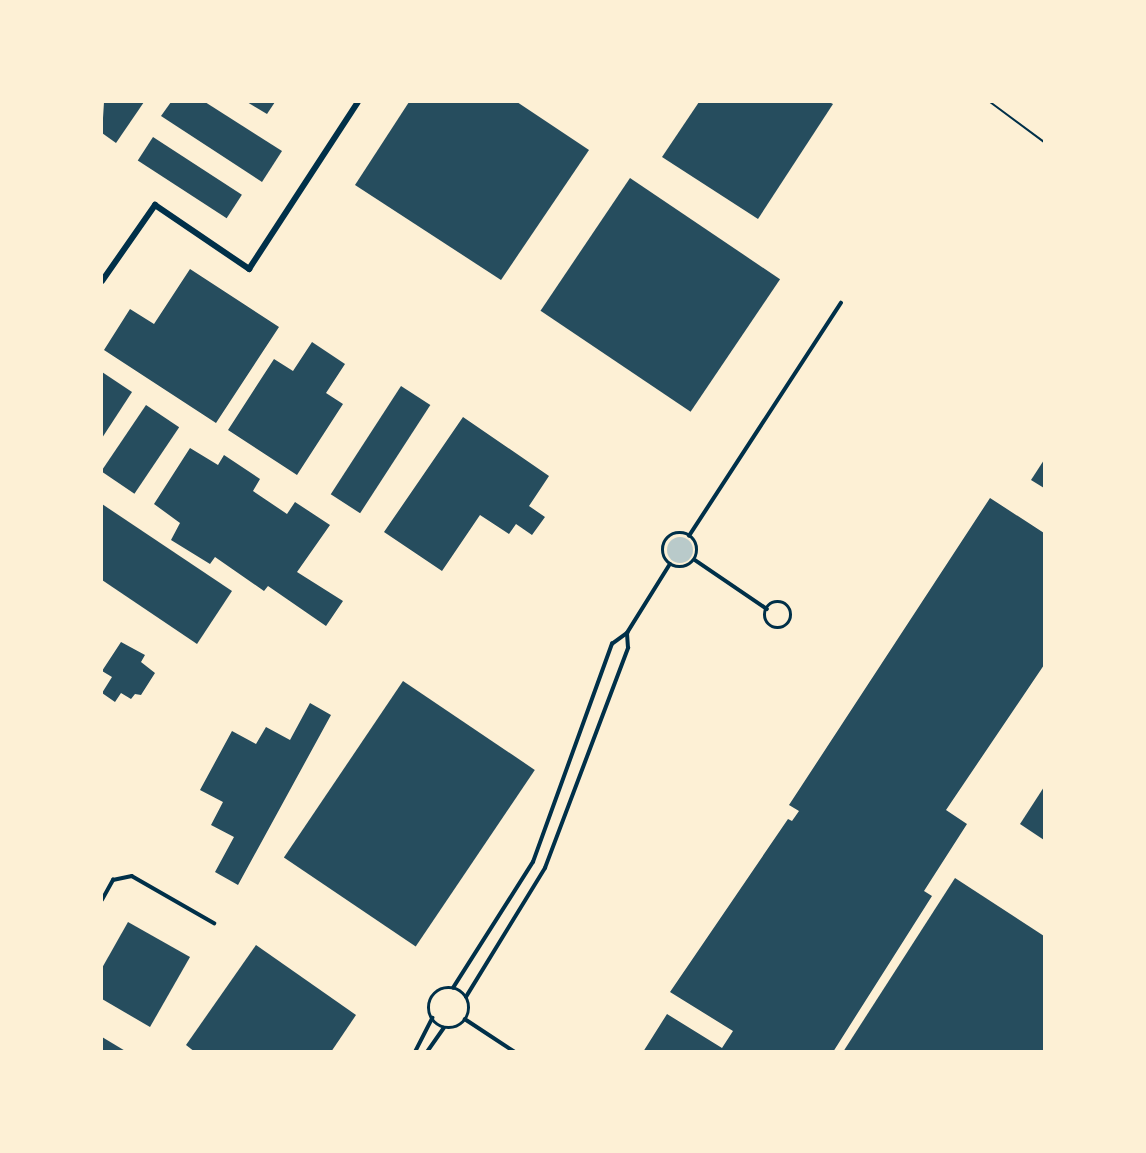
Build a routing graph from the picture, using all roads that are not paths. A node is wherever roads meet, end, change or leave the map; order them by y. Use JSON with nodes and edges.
{"nodes":[{"id":1,"x":358,"y":102,"type":"edge"},
{"id":2,"x":102,"y":281,"type":"edge"},
{"id":3,"x":841,"y":303,"type":"dead end"},
{"id":4,"x":689,"y":536,"type":"junction"},
{"id":5,"x":695,"y":560,"type":"junction"},
{"id":6,"x":670,"y":564,"type":"junction"},
{"id":7,"x":767,"y":609,"type":"junction"},
{"id":8,"x":627,"y":633,"type":"junction"},
{"id":9,"x":102,"y":900,"type":"edge"},
{"id":10,"x":214,"y":923,"type":"dead end"},
{"id":11,"x":453,"y":988,"type":"junction"},
{"id":12,"x":466,"y":997,"type":"junction"},
{"id":13,"x":432,"y":1018,"type":"junction"},
{"id":14,"x":465,"y":1019,"type":"junction"},
{"id":15,"x":444,"y":1027,"type":"junction"},
{"id":16,"x":415,"y":1052,"type":"edge"},
{"id":17,"x":427,"y":1052,"type":"edge"},
{"id":18,"x":515,"y":1052,"type":"edge"}],
"edges":[{"from":1,"to":2,"type":"street"},
{"from":3,"to":4,"type":"lane"},
{"from":4,"to":5,"type":"lane"},
{"from":4,"to":6,"type":"lane"},
{"from":5,"to":6,"type":"lane"},
{"from":5,"to":7,"type":"lane"},
{"from":6,"to":8,"type":"lane"},
{"from":7,"to":7,"type":"lane"},
{"from":8,"to":11,"type":"lane"},
{"from":8,"to":12,"type":"lane"},
{"from":9,"to":10,"type":"lane"},
{"from":11,"to":12,"type":"lane"},
{"from":11,"to":13,"type":"lane"},
{"from":12,"to":14,"type":"lane"},
{"from":13,"to":15,"type":"lane"},
{"from":13,"to":16,"type":"lane"},
{"from":14,"to":15,"type":"lane"},
{"from":14,"to":18,"type":"lane"},
{"from":15,"to":17,"type":"lane"}]}
